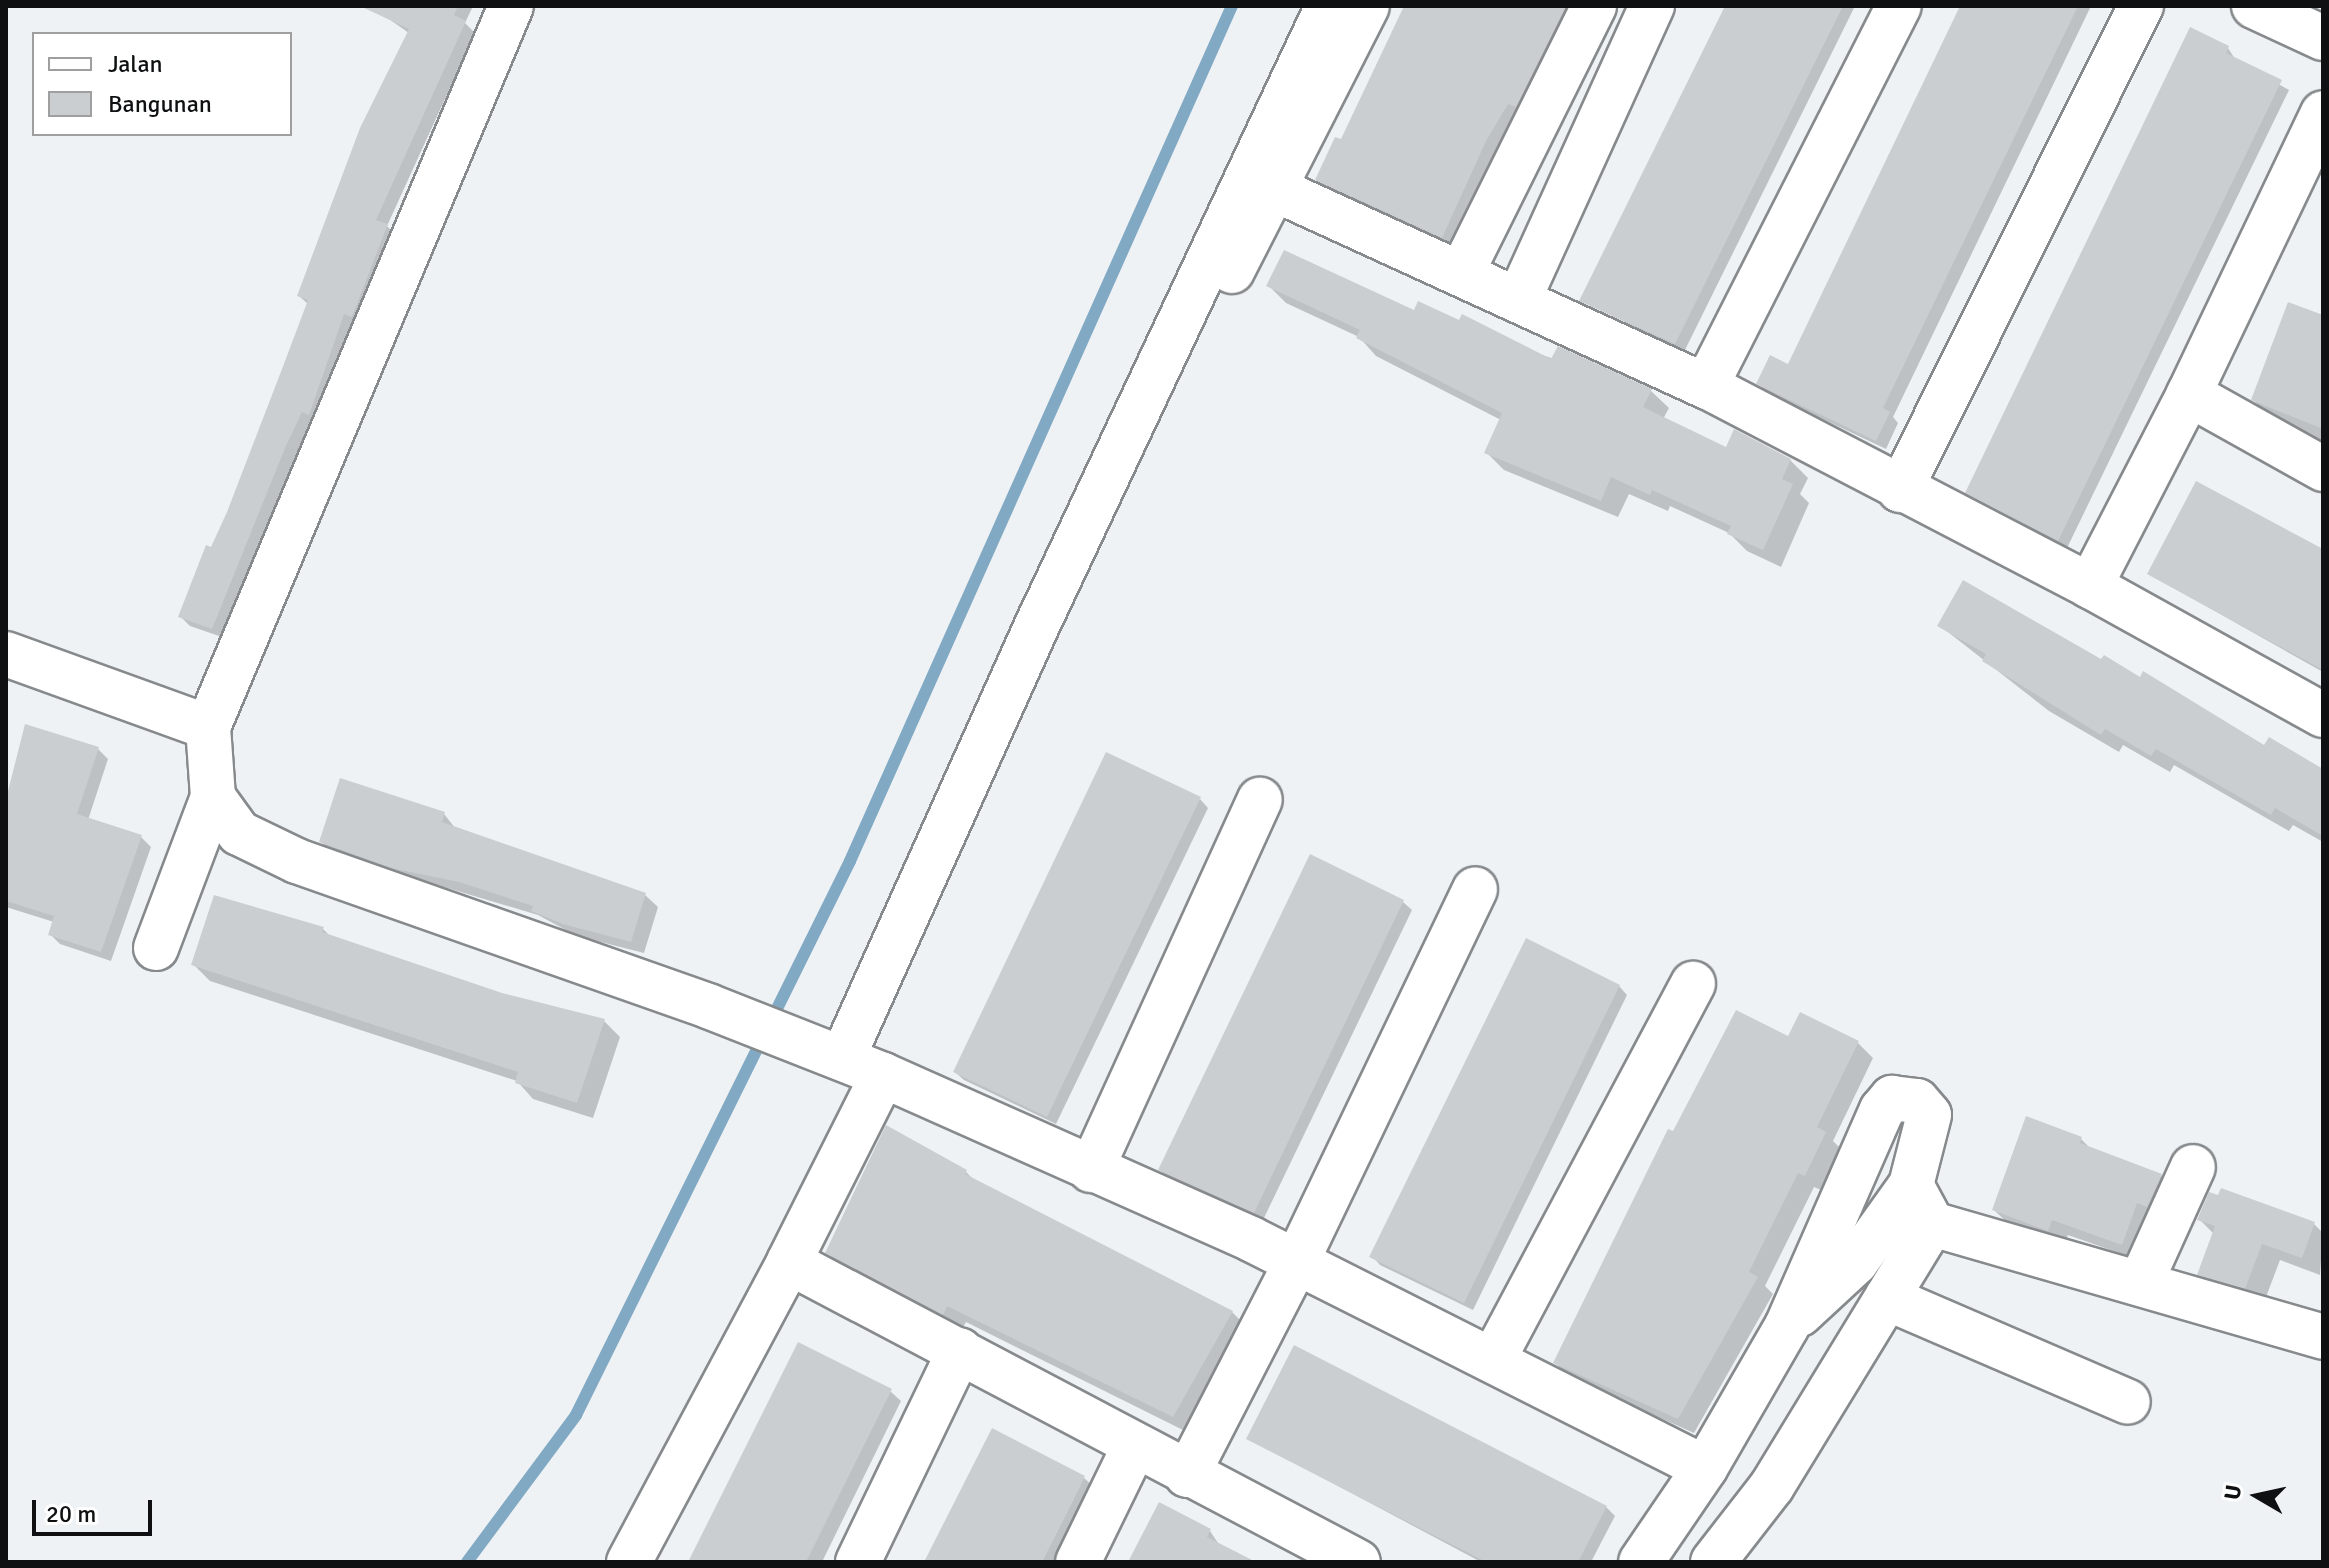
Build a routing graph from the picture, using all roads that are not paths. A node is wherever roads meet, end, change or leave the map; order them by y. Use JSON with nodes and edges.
{"nodes":[{"id":1,"x":511,"y":6,"type":"edge"},
{"id":2,"x":1328,"y":6,"type":"edge"},
{"id":3,"x":1367,"y":6,"type":"edge"},
{"id":4,"x":1594,"y":6,"type":"edge"},
{"id":5,"x":1652,"y":6,"type":"edge"},
{"id":6,"x":1899,"y":6,"type":"edge"},
{"id":7,"x":2141,"y":6,"type":"edge"},
{"id":8,"x":2254,"y":6,"type":"edge"},
{"id":9,"x":2323,"y":38,"type":"edge"},
{"id":10,"x":2323,"y":113,"type":"edge"},
{"id":11,"x":1277,"y":190,"type":"junction"},
{"id":12,"x":1462,"y":272,"type":"junction"},
{"id":13,"x":1519,"y":299,"type":"junction"},
{"id":14,"x":1197,"y":331,"type":"dead end"},
{"id":15,"x":1706,"y":386,"type":"junction"},
{"id":16,"x":2189,"y":394,"type":"junction"},
{"id":17,"x":2323,"y":469,"type":"edge"},
{"id":18,"x":1900,"y":490,"type":"junction"},
{"id":19,"x":2090,"y":586,"type":"junction"},
{"id":20,"x":6,"y":656,"type":"edge"},
{"id":21,"x":2323,"y":715,"type":"edge"},
{"id":22,"x":208,"y":727,"type":"junction"},
{"id":23,"x":213,"y":797,"type":"junction"},
{"id":24,"x":1260,"y":800,"type":"dead end"},
{"id":25,"x":1475,"y":889,"type":"dead end"},
{"id":26,"x":156,"y":948,"type":"dead end"},
{"id":27,"x":1693,"y":984,"type":"dead end"},
{"id":28,"x":825,"y":1051,"type":"junction"},
{"id":29,"x":883,"y":1075,"type":"junction"},
{"id":30,"x":2193,"y":1167,"type":"dead end"},
{"id":31,"x":1091,"y":1170,"type":"junction"},
{"id":32,"x":1911,"y":1185,"type":"junction"},
{"id":33,"x":1932,"y":1224,"type":"junction"},
{"id":34,"x":1297,"y":1261,"type":"junction"},
{"id":35,"x":789,"y":1262,"type":"junction"},
{"id":36,"x":2141,"y":1282,"type":"junction"},
{"id":37,"x":1887,"y":1298,"type":"junction"},
{"id":38,"x":1787,"y":1326,"type":"junction"},
{"id":39,"x":2323,"y":1337,"type":"edge"},
{"id":40,"x":960,"y":1350,"type":"junction"},
{"id":41,"x":1494,"y":1358,"type":"junction"},
{"id":42,"x":2128,"y":1402,"type":"dead end"},
{"id":43,"x":1134,"y":1447,"type":"junction"},
{"id":44,"x":1705,"y":1468,"type":"junction"},
{"id":45,"x":1187,"y":1475,"type":"junction"},
{"id":46,"x":1353,"y":1561,"type":"edge"},
{"id":47,"x":629,"y":1562,"type":"edge"},
{"id":48,"x":858,"y":1562,"type":"edge"},
{"id":49,"x":1078,"y":1562,"type":"edge"},
{"id":50,"x":1641,"y":1562,"type":"edge"},
{"id":51,"x":1713,"y":1562,"type":"edge"}],
"edges":[{"from":1,"to":22,"type":"street"},
{"from":2,"to":28,"type":"street"},
{"from":3,"to":11,"type":"street"},
{"from":4,"to":12,"type":"street"},
{"from":5,"to":13,"type":"street"},
{"from":6,"to":15,"type":"street"},
{"from":7,"to":18,"type":"street"},
{"from":8,"to":9,"type":"street"},
{"from":10,"to":16,"type":"street"},
{"from":11,"to":12,"type":"street"},
{"from":11,"to":14,"type":"street"},
{"from":12,"to":13,"type":"street"},
{"from":13,"to":15,"type":"street"},
{"from":15,"to":18,"type":"street"},
{"from":16,"to":17,"type":"street"},
{"from":16,"to":19,"type":"street"},
{"from":18,"to":19,"type":"street"},
{"from":19,"to":21,"type":"street"},
{"from":20,"to":22,"type":"street"},
{"from":22,"to":23,"type":"street"},
{"from":23,"to":26,"type":"street"},
{"from":23,"to":28,"type":"street"},
{"from":24,"to":31,"type":"street"},
{"from":25,"to":34,"type":"street"},
{"from":27,"to":41,"type":"street"},
{"from":28,"to":29,"type":"street"},
{"from":29,"to":31,"type":"street"},
{"from":29,"to":35,"type":"street"},
{"from":30,"to":36,"type":"street"},
{"from":31,"to":34,"type":"street"},
{"from":32,"to":33,"type":"street"},
{"from":32,"to":38,"type":"street"},
{"from":32,"to":38,"type":"street"},
{"from":33,"to":36,"type":"street"},
{"from":33,"to":37,"type":"street"},
{"from":34,"to":41,"type":"street"},
{"from":34,"to":45,"type":"street"},
{"from":35,"to":40,"type":"street"},
{"from":35,"to":47,"type":"street"},
{"from":36,"to":39,"type":"street"},
{"from":37,"to":42,"type":"street"},
{"from":37,"to":51,"type":"street"},
{"from":38,"to":44,"type":"street"},
{"from":40,"to":43,"type":"street"},
{"from":40,"to":48,"type":"street"},
{"from":41,"to":44,"type":"street"},
{"from":43,"to":45,"type":"street"},
{"from":43,"to":49,"type":"street"},
{"from":44,"to":50,"type":"street"},
{"from":45,"to":46,"type":"street"}]}
